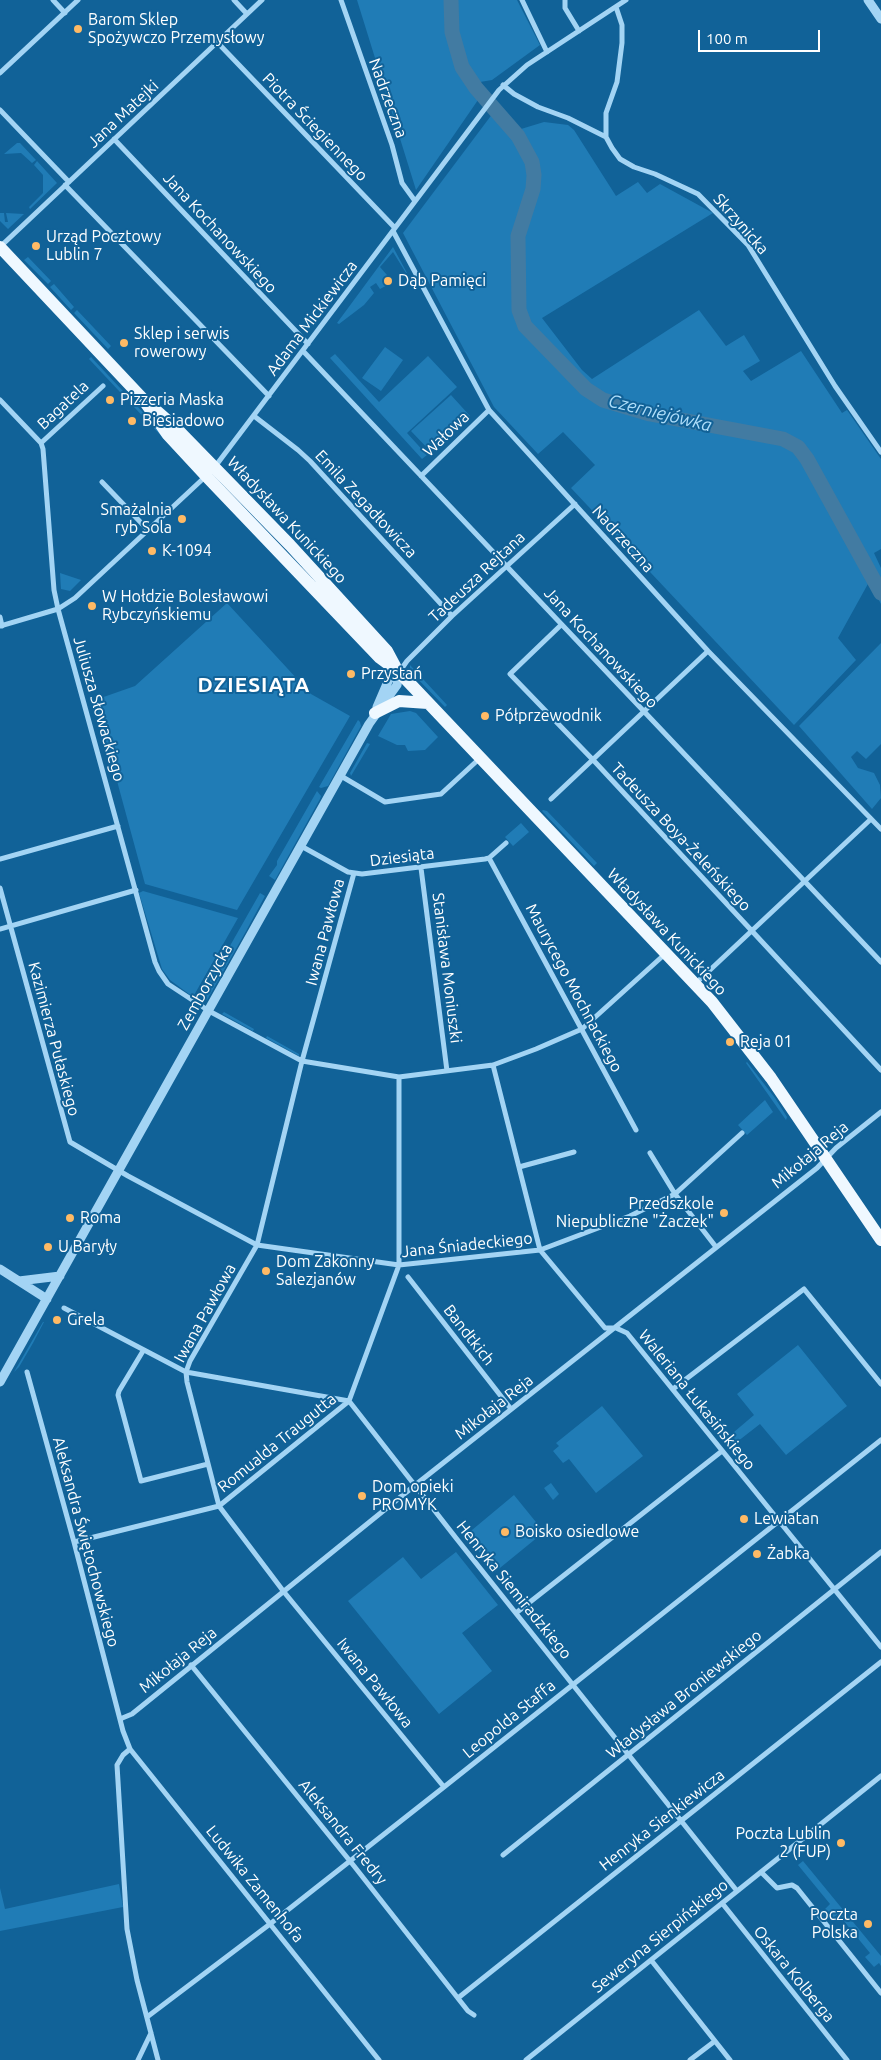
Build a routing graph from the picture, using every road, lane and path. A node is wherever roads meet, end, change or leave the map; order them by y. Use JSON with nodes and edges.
{"nodes":[{"id":1,"x":53,"y":0,"type":"edge"},
{"id":2,"x":78,"y":0,"type":"edge"},
{"id":3,"x":234,"y":0,"type":"edge"},
{"id":4,"x":262,"y":0,"type":"edge"},
{"id":5,"x":341,"y":0,"type":"edge"},
{"id":6,"x":522,"y":0,"type":"edge"},
{"id":7,"x":565,"y":0,"type":"edge"},
{"id":8,"x":626,"y":0,"type":"edge"},
{"id":9,"x":868,"y":0,"type":"edge"},
{"id":10,"x":616,"y":7,"type":"junction"},
{"id":11,"x":65,"y":13,"type":"junction"},
{"id":12,"x":247,"y":14,"type":"junction"},
{"id":13,"x":881,"y":19,"type":"edge"},
{"id":14,"x":579,"y":30,"type":"junction"},
{"id":15,"x":217,"y":42,"type":"junction"},
{"id":16,"x":547,"y":52,"type":"junction"},
{"id":17,"x":0,"y":73,"type":"edge"},
{"id":18,"x":504,"y":85,"type":"junction"},
{"id":19,"x":0,"y":110,"type":"edge"},
{"id":20,"x":606,"y":137,"type":"junction"},
{"id":21,"x":114,"y":140,"type":"junction"},
{"id":22,"x":67,"y":184,"type":"junction"},
{"id":23,"x":415,"y":202,"type":"junction"},
{"id":24,"x":394,"y":230,"type":"junction"},
{"id":25,"x":0,"y":247,"type":"edge"},
{"id":26,"x":308,"y":344,"type":"junction"},
{"id":27,"x":303,"y":351,"type":"junction"},
{"id":28,"x":103,"y":386,"type":"dead end"},
{"id":29,"x":269,"y":396,"type":"junction"},
{"id":30,"x":0,"y":400,"type":"edge"},
{"id":31,"x":489,"y":410,"type":"junction"},
{"id":32,"x":254,"y":416,"type":"junction"},
{"id":33,"x":41,"y":444,"type":"junction"},
{"id":34,"x":881,"y":452,"type":"edge"},
{"id":35,"x":211,"y":471,"type":"junction"},
{"id":36,"x":421,"y":476,"type":"junction"},
{"id":37,"x":102,"y":482,"type":"dead end"},
{"id":38,"x":574,"y":504,"type":"junction"},
{"id":39,"x":148,"y":530,"type":"junction"},
{"id":40,"x":508,"y":566,"type":"junction"},
{"id":41,"x":58,"y":609,"type":"junction"},
{"id":42,"x":452,"y":616,"type":"junction"},
{"id":43,"x":0,"y":617,"type":"edge"},
{"id":44,"x":561,"y":625,"type":"junction"},
{"id":45,"x":1,"y":626,"type":"edge"},
{"id":46,"x":708,"y":651,"type":"junction"},
{"id":47,"x":399,"y":672,"type":"junction"},
{"id":48,"x":428,"y":703,"type":"junction"},
{"id":49,"x":376,"y":712,"type":"junction"},
{"id":50,"x":644,"y":712,"type":"junction"},
{"id":51,"x":480,"y":758,"type":"junction"},
{"id":52,"x":592,"y":760,"type":"junction"},
{"id":53,"x":340,"y":776,"type":"junction"},
{"id":54,"x":551,"y":799,"type":"dead end"},
{"id":55,"x":871,"y":819,"type":"junction"},
{"id":56,"x":118,"y":826,"type":"junction"},
{"id":57,"x":881,"y":829,"type":"edge"},
{"id":58,"x":506,"y":844,"type":"dead end"},
{"id":59,"x":302,"y":846,"type":"junction"},
{"id":60,"x":489,"y":858,"type":"junction"},
{"id":61,"x":0,"y":859,"type":"edge"},
{"id":62,"x":421,"y":868,"type":"junction"},
{"id":63,"x":354,"y":874,"type":"junction"},
{"id":64,"x":805,"y":881,"type":"junction"},
{"id":65,"x":0,"y":888,"type":"edge"},
{"id":66,"x":136,"y":890,"type":"junction"},
{"id":67,"x":10,"y":926,"type":"junction"},
{"id":68,"x":0,"y":928,"type":"edge"},
{"id":69,"x":752,"y":930,"type":"junction"},
{"id":70,"x":666,"y":954,"type":"junction"},
{"id":71,"x":881,"y":962,"type":"edge"},
{"id":72,"x":695,"y":984,"type":"junction"},
{"id":73,"x":209,"y":1011,"type":"junction"},
{"id":74,"x":582,"y":1029,"type":"junction"},
{"id":75,"x":302,"y":1061,"type":"junction"},
{"id":76,"x":493,"y":1065,"type":"junction"},
{"id":77,"x":881,"y":1070,"type":"edge"},
{"id":78,"x":447,"y":1071,"type":"junction"},
{"id":79,"x":398,"y":1077,"type":"junction"},
{"id":80,"x":881,"y":1112,"type":"edge"},
{"id":81,"x":636,"y":1130,"type":"dead end"},
{"id":82,"x":742,"y":1133,"type":"dead end"},
{"id":83,"x":574,"y":1152,"type":"dead end"},
{"id":84,"x":650,"y":1153,"type":"dead end"},
{"id":85,"x":827,"y":1160,"type":"junction"},
{"id":86,"x":519,"y":1167,"type":"junction"},
{"id":87,"x":119,"y":1170,"type":"junction"},
{"id":88,"x":675,"y":1194,"type":"junction"},
{"id":89,"x":881,"y":1240,"type":"edge"},
{"id":90,"x":257,"y":1245,"type":"junction"},
{"id":91,"x":716,"y":1247,"type":"junction"},
{"id":92,"x":540,"y":1250,"type":"junction"},
{"id":93,"x":399,"y":1265,"type":"junction"},
{"id":94,"x":0,"y":1269,"type":"edge"},
{"id":95,"x":60,"y":1276,"type":"junction"},
{"id":96,"x":408,"y":1277,"type":"dead end"},
{"id":97,"x":19,"y":1281,"type":"junction"},
{"id":98,"x":47,"y":1299,"type":"junction"},
{"id":99,"x":64,"y":1308,"type":"dead end"},
{"id":100,"x":616,"y":1328,"type":"junction"},
{"id":101,"x":143,"y":1351,"type":"junction"},
{"id":102,"x":26,"y":1372,"type":"dead end"},
{"id":103,"x":186,"y":1372,"type":"junction"},
{"id":104,"x":0,"y":1382,"type":"edge"},
{"id":105,"x":881,"y":1384,"type":"edge"},
{"id":106,"x":673,"y":1389,"type":"junction"},
{"id":107,"x":349,"y":1401,"type":"junction"},
{"id":108,"x":511,"y":1409,"type":"junction"},
{"id":109,"x":881,"y":1440,"type":"edge"},
{"id":110,"x":722,"y":1451,"type":"junction"},
{"id":111,"x":208,"y":1464,"type":"junction"},
{"id":112,"x":416,"y":1485,"type":"junction"},
{"id":113,"x":218,"y":1506,"type":"junction"},
{"id":114,"x":780,"y":1520,"type":"junction"},
{"id":115,"x":74,"y":1542,"type":"junction"},
{"id":116,"x":881,"y":1552,"type":"edge"},
{"id":117,"x":834,"y":1589,"type":"junction"},
{"id":118,"x":284,"y":1592,"type":"junction"},
{"id":119,"x":516,"y":1613,"type":"junction"},
{"id":120,"x":881,"y":1647,"type":"edge"},
{"id":121,"x":881,"y":1662,"type":"edge"},
{"id":122,"x":191,"y":1665,"type":"junction"},
{"id":123,"x":572,"y":1684,"type":"junction"},
{"id":124,"x":120,"y":1719,"type":"junction"},
{"id":125,"x":130,"y":1749,"type":"junction"},
{"id":126,"x":628,"y":1754,"type":"junction"},
{"id":127,"x":881,"y":1776,"type":"edge"},
{"id":128,"x":444,"y":1787,"type":"junction"},
{"id":129,"x":682,"y":1821,"type":"junction"},
{"id":130,"x":503,"y":1856,"type":"dead end"},
{"id":131,"x":350,"y":1860,"type":"junction"},
{"id":132,"x":761,"y":1872,"type":"junction"},
{"id":133,"x":737,"y":1891,"type":"junction"},
{"id":134,"x":722,"y":1903,"type":"junction"},
{"id":135,"x":270,"y":1924,"type":"junction"},
{"id":136,"x":651,"y":1960,"type":"junction"},
{"id":137,"x":881,"y":1993,"type":"edge"},
{"id":138,"x":458,"y":1998,"type":"junction"},
{"id":139,"x":474,"y":2015,"type":"dead end"},
{"id":140,"x":147,"y":2017,"type":"junction"},
{"id":141,"x":151,"y":2032,"type":"junction"},
{"id":142,"x":715,"y":2041,"type":"junction"},
{"id":143,"x":138,"y":2060,"type":"edge"},
{"id":144,"x":158,"y":2060,"type":"edge"},
{"id":145,"x":379,"y":2060,"type":"edge"},
{"id":146,"x":526,"y":2060,"type":"edge"},
{"id":147,"x":690,"y":2060,"type":"edge"},
{"id":148,"x":730,"y":2060,"type":"edge"},
{"id":149,"x":847,"y":2060,"type":"edge"}],
"edges":[{"from":1,"to":11,"type":"street"},
{"from":2,"to":11,"type":"street"},
{"from":3,"to":12,"type":"street"},
{"from":4,"to":12,"type":"street","name":"Jana Matejki"},
{"from":5,"to":23,"type":"street","name":"Nadrzeczna"},
{"from":6,"to":16,"type":"street"},
{"from":7,"to":14,"type":"street"},
{"from":8,"to":10,"type":"street","name":"Adama Mickiewicza"},
{"from":9,"to":13,"type":"street"},
{"from":10,"to":14,"type":"street","name":"Adama Mickiewicza"},
{"from":10,"to":20,"type":"street"},
{"from":11,"to":17,"type":"street"},
{"from":12,"to":15,"type":"street","name":"Jana Matejki"},
{"from":14,"to":16,"type":"street","name":"Adama Mickiewicza"},
{"from":15,"to":21,"type":"street","name":"Jana Matejki"},
{"from":15,"to":24,"type":"street","name":"Piotra Ściegiennego"},
{"from":16,"to":18,"type":"street","name":"Adama Mickiewicza"},
{"from":18,"to":20,"type":"street"},
{"from":18,"to":23,"type":"street","name":"Adama Mickiewicza"},
{"from":19,"to":22,"type":"street"},
{"from":20,"to":34,"type":"street","name":"Skrzynicka"},
{"from":21,"to":22,"type":"street","name":"Jana Matejki"},
{"from":21,"to":26,"type":"street","name":"Jana Kochanowskiego"},
{"from":22,"to":25,"type":"street","name":"Jana Matejki"},
{"from":22,"to":29,"type":"street"},
{"from":23,"to":24,"type":"street","name":"Adama Mickiewicza"},
{"from":24,"to":26,"type":"street","name":"Adama Mickiewicza"},
{"from":24,"to":31,"type":"street","name":"Nadrzeczna"},
{"from":25,"to":35,"type":"main road","name":"Władysława Kunickiego"},
{"from":26,"to":27,"type":"street","name":"Adama Mickiewicza"},
{"from":27,"to":29,"type":"street","name":"Adama Mickiewicza"},
{"from":27,"to":36,"type":"street","name":"Jana Kochanowskiego"},
{"from":28,"to":33,"type":"street","name":"Bagatela"},
{"from":29,"to":32,"type":"street","name":"Adama Mickiewicza"},
{"from":30,"to":33,"type":"street"},
{"from":31,"to":36,"type":"street","name":"Wałowa"},
{"from":31,"to":38,"type":"street","name":"Nadrzeczna"},
{"from":32,"to":35,"type":"street","name":"Adama Mickiewicza"},
{"from":32,"to":42,"type":"street","name":"Emila Zegadłowicza"},
{"from":33,"to":41,"type":"street","name":"Juliusza Słowackiego"},
{"from":35,"to":39,"type":"street","name":"Adama Mickiewicza"},
{"from":35,"to":47,"type":"main road","name":"Władysława Kunickiego"},
{"from":36,"to":40,"type":"street","name":"Jana Kochanowskiego"},
{"from":37,"to":39,"type":"street"},
{"from":38,"to":40,"type":"street","name":"Tadeusza Rejtana"},
{"from":38,"to":46,"type":"street","name":"Nadrzeczna"},
{"from":39,"to":41,"type":"street","name":"Adama Mickiewicza"},
{"from":40,"to":42,"type":"street","name":"Tadeusza Rejtana"},
{"from":40,"to":44,"type":"street","name":"Jana Kochanowskiego"},
{"from":41,"to":45,"type":"street","name":"Adama Mickiewicza"},
{"from":41,"to":56,"type":"street","name":"Juliusza Słowackiego"},
{"from":42,"to":47,"type":"street","name":"Tadeusza Rejtana"},
{"from":43,"to":45,"type":"street"},
{"from":44,"to":50,"type":"street","name":"Jana Kochanowskiego"},
{"from":44,"to":52,"type":"street","name":"Tadeusza Boya-Żeleńskiego"},
{"from":46,"to":50,"type":"street"},
{"from":46,"to":55,"type":"street","name":"Nadrzeczna"},
{"from":47,"to":48,"type":"main road","name":"Władysława Kunickiego"},
{"from":47,"to":49,"type":"street","name":"Zemborzycka"},
{"from":48,"to":49,"type":"main road"},
{"from":48,"to":51,"type":"main road","name":"Władysława Kunickiego"},
{"from":49,"to":53,"type":"street","name":"Zemborzycka"},
{"from":50,"to":52,"type":"street"},
{"from":50,"to":64,"type":"street","name":"Jana Kochanowskiego"},
{"from":51,"to":53,"type":"street"},
{"from":51,"to":70,"type":"main road","name":"Władysława Kunickiego"},
{"from":52,"to":54,"type":"street"},
{"from":52,"to":69,"type":"street","name":"Tadeusza Boya-Żeleńskiego"},
{"from":53,"to":59,"type":"street","name":"Zemborzycka"},
{"from":55,"to":57,"type":"street","name":"Nadrzeczna"},
{"from":55,"to":64,"type":"street"},
{"from":56,"to":61,"type":"street"},
{"from":56,"to":66,"type":"street","name":"Juliusza Słowackiego"},
{"from":58,"to":60,"type":"street"},
{"from":59,"to":63,"type":"street","name":"Dziesiąta"},
{"from":59,"to":73,"type":"street","name":"Zemborzycka"},
{"from":60,"to":62,"type":"street","name":"Dziesiąta"},
{"from":60,"to":74,"type":"street","name":"Maurycego Mochnackiego"},
{"from":62,"to":63,"type":"street","name":"Dziesiąta"},
{"from":62,"to":78,"type":"street","name":"Stanisława Moniuszki"},
{"from":63,"to":75,"type":"street","name":"Iwana Pawłowa"},
{"from":64,"to":69,"type":"street"},
{"from":64,"to":71,"type":"street","name":"Jana Kochanowskiego"},
{"from":65,"to":67,"type":"street","name":"Kazimierza Pułaskiego"},
{"from":66,"to":67,"type":"street"},
{"from":66,"to":73,"type":"street","name":"Juliusza Słowackiego"},
{"from":67,"to":68,"type":"street"},
{"from":67,"to":87,"type":"street","name":"Kazimierza Pułaskiego"},
{"from":69,"to":72,"type":"street"},
{"from":69,"to":77,"type":"street","name":"Tadeusza Boya-Żeleńskiego"},
{"from":70,"to":72,"type":"main road","name":"Władysława Kunickiego"},
{"from":70,"to":74,"type":"street","name":"Juliusza Słowackiego"},
{"from":72,"to":85,"type":"main road","name":"Władysława Kunickiego"},
{"from":73,"to":75,"type":"street","name":"Juliusza Słowackiego"},
{"from":73,"to":87,"type":"street","name":"Zemborzycka"},
{"from":74,"to":76,"type":"street","name":"Juliusza Słowackiego"},
{"from":74,"to":81,"type":"street","name":"Maurycego Mochnackiego"},
{"from":75,"to":79,"type":"street","name":"Juliusza Słowackiego"},
{"from":75,"to":90,"type":"street","name":"Iwana Pawłowa"},
{"from":76,"to":78,"type":"street","name":"Juliusza Słowackiego"},
{"from":76,"to":86,"type":"street","name":"Waleriana Łukasińskiego"},
{"from":78,"to":79,"type":"street","name":"Juliusza Słowackiego"},
{"from":79,"to":93,"type":"street","name":"Romualda Traugutta"},
{"from":80,"to":85,"type":"street","name":"Mikołaja Reja"},
{"from":82,"to":88,"type":"street","name":"Jana Śniadeckiego"},
{"from":83,"to":86,"type":"street"},
{"from":84,"to":88,"type":"street"},
{"from":85,"to":89,"type":"main road","name":"Władysława Kunickiego"},
{"from":85,"to":91,"type":"street","name":"Mikołaja Reja"},
{"from":86,"to":92,"type":"street","name":"Waleriana Łukasińskiego"},
{"from":87,"to":90,"type":"street","name":"Jana Śniadeckiego"},
{"from":87,"to":95,"type":"street","name":"Zemborzycka"},
{"from":88,"to":91,"type":"street"},
{"from":88,"to":92,"type":"street","name":"Jana Śniadeckiego"},
{"from":90,"to":93,"type":"street","name":"Jana Śniadeckiego"},
{"from":90,"to":103,"type":"street","name":"Iwana Pawłowa"},
{"from":91,"to":100,"type":"street","name":"Mikołaja Reja"},
{"from":92,"to":93,"type":"street","name":"Jana Śniadeckiego"},
{"from":92,"to":100,"type":"street","name":"Waleriana Łukasińskiego"},
{"from":93,"to":107,"type":"street","name":"Romualda Traugutta"},
{"from":94,"to":97,"type":"street"},
{"from":95,"to":97,"type":"street"},
{"from":95,"to":98,"type":"street","name":"Zemborzycka"},
{"from":96,"to":108,"type":"street","name":"Bandtkich"},
{"from":97,"to":98,"type":"street"},
{"from":98,"to":104,"type":"street","name":"Zemborzycka"},
{"from":99,"to":101,"type":"street"},
{"from":100,"to":106,"type":"street","name":"Waleriana Łukasińskiego"},
{"from":100,"to":108,"type":"street","name":"Mikołaja Reja"},
{"from":101,"to":103,"type":"street"},
{"from":101,"to":111,"type":"street"},
{"from":102,"to":115,"type":"street","name":"Aleksandra Świętochowskiego"},
{"from":103,"to":107,"type":"street"},
{"from":103,"to":111,"type":"street","name":"Iwana Pawłowa"},
{"from":105,"to":106,"type":"street"},
{"from":106,"to":110,"type":"street","name":"Waleriana Łukasińskiego"},
{"from":107,"to":112,"type":"street","name":"Henryka Siemiradzkiego"},
{"from":107,"to":113,"type":"street","name":"Romualda Traugutta"},
{"from":108,"to":112,"type":"street","name":"Mikołaja Reja"},
{"from":109,"to":114,"type":"street","name":"Leopolda Staffa"},
{"from":110,"to":114,"type":"street","name":"Waleriana Łukasińskiego"},
{"from":110,"to":119,"type":"street"},
{"from":111,"to":113,"type":"street","name":"Iwana Pawłowa"},
{"from":112,"to":118,"type":"street","name":"Mikołaja Reja"},
{"from":112,"to":119,"type":"street","name":"Henryka Siemiradzkiego"},
{"from":113,"to":115,"type":"street","name":"Romualda Traugutta"},
{"from":113,"to":118,"type":"street","name":"Iwana Pawłowa"},
{"from":114,"to":117,"type":"street","name":"Waleriana Łukasińskiego"},
{"from":114,"to":123,"type":"street","name":"Leopolda Staffa"},
{"from":115,"to":124,"type":"street","name":"Aleksandra Świętochowskiego"},
{"from":116,"to":117,"type":"street","name":"Władysława Broniewskiego"},
{"from":117,"to":120,"type":"street","name":"Waleriana Łukasińskiego"},
{"from":117,"to":126,"type":"street","name":"Władysława Broniewskiego"},
{"from":118,"to":122,"type":"street","name":"Mikołaja Reja"},
{"from":118,"to":128,"type":"street","name":"Iwana Pawłowa"},
{"from":119,"to":123,"type":"street","name":"Henryka Siemiradzkiego"},
{"from":121,"to":129,"type":"street","name":"Henryka Sienkiewicza"},
{"from":122,"to":124,"type":"street","name":"Mikołaja Reja"},
{"from":122,"to":131,"type":"street","name":"Aleksandra Fredry"},
{"from":123,"to":126,"type":"street","name":"Henryka Siemiradzkiego"},
{"from":123,"to":128,"type":"street","name":"Leopolda Staffa"},
{"from":124,"to":125,"type":"street","name":"Ludwika Zamenhofa"},
{"from":125,"to":135,"type":"street","name":"Ludwika Zamenhofa"},
{"from":125,"to":140,"type":"street"},
{"from":126,"to":129,"type":"street","name":"Henryka Siemiradzkiego"},
{"from":126,"to":130,"type":"street","name":"Władysława Broniewskiego"},
{"from":127,"to":132,"type":"street","name":"Seweryna Sierpińskiego"},
{"from":128,"to":131,"type":"street","name":"Leopolda Staffa"},
{"from":129,"to":133,"type":"street","name":"Henryka Siemiradzkiego"},
{"from":129,"to":138,"type":"street","name":"Henryka Sienkiewicza"},
{"from":131,"to":135,"type":"street","name":"Leopolda Staffa"},
{"from":131,"to":138,"type":"street","name":"Aleksandra Fredry"},
{"from":132,"to":133,"type":"street","name":"Seweryna Sierpińskiego"},
{"from":132,"to":137,"type":"street"},
{"from":133,"to":134,"type":"street","name":"Seweryna Sierpińskiego"},
{"from":134,"to":136,"type":"street","name":"Seweryna Sierpińskiego"},
{"from":134,"to":149,"type":"street","name":"Oskara Kolberga"},
{"from":135,"to":140,"type":"street","name":"Leopolda Staffa"},
{"from":135,"to":145,"type":"street","name":"Ludwika Zamenhofa"},
{"from":136,"to":142,"type":"street"},
{"from":136,"to":146,"type":"street","name":"Seweryna Sierpińskiego"},
{"from":138,"to":139,"type":"street","name":"Aleksandra Fredry"},
{"from":140,"to":141,"type":"street"},
{"from":141,"to":143,"type":"street"},
{"from":141,"to":144,"type":"street"},
{"from":142,"to":147,"type":"street"},
{"from":142,"to":148,"type":"street"}]}
